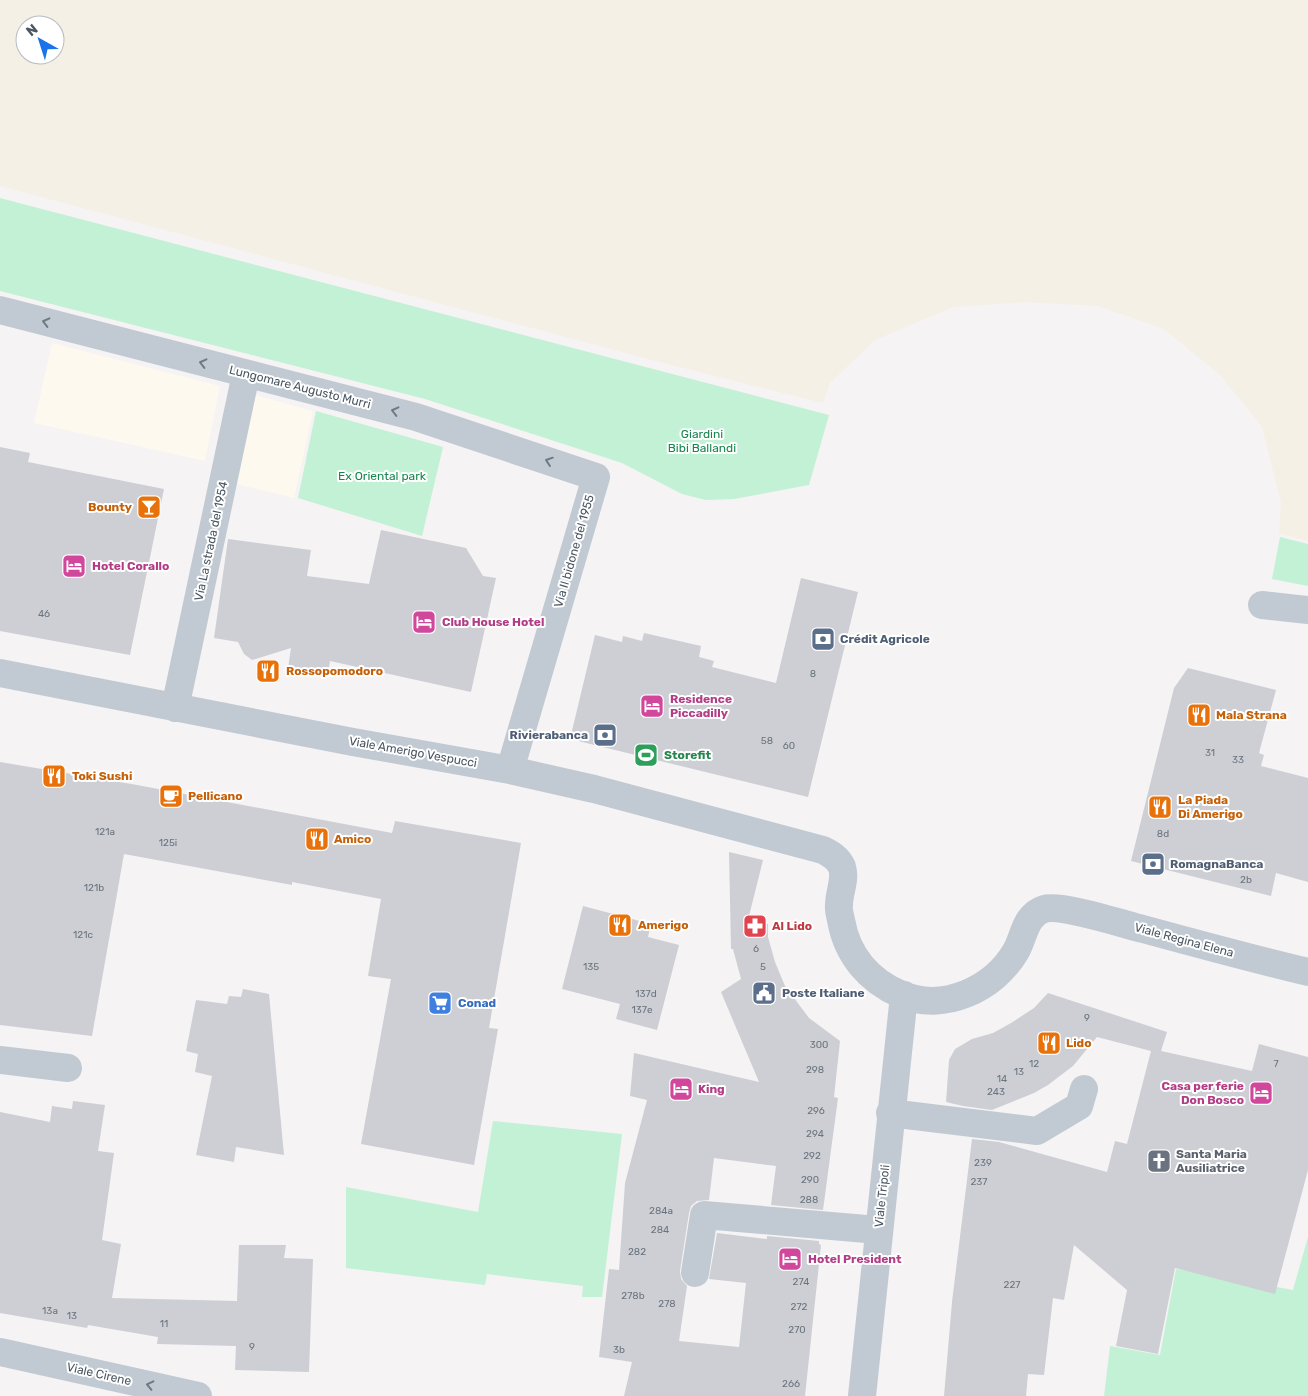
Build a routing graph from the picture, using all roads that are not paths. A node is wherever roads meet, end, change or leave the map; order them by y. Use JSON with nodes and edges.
{"nodes":[{"id":1,"x":0,"y":310,"type":"edge"},
{"id":2,"x":246,"y":374,"type":"junction"},
{"id":3,"x":596,"y":477,"type":"joint"},
{"id":4,"x":1262,"y":605,"type":"dead end"},
{"id":5,"x":1308,"y":610,"type":"edge"},
{"id":6,"x":0,"y":673,"type":"edge"},
{"id":7,"x":175,"y":708,"type":"junction"},
{"id":8,"x":510,"y":770,"type":"junction"},
{"id":9,"x":1308,"y":972,"type":"edge"},
{"id":10,"x":904,"y":995,"type":"junction"},
{"id":11,"x":0,"y":1060,"type":"edge"},
{"id":12,"x":68,"y":1068,"type":"dead end"},
{"id":13,"x":1084,"y":1089,"type":"dead end"},
{"id":14,"x":890,"y":1113,"type":"junction"},
{"id":15,"x":878,"y":1230,"type":"junction"},
{"id":16,"x":695,"y":1273,"type":"dead end"},
{"id":17,"x":0,"y":1352,"type":"edge"},
{"id":18,"x":198,"y":1396,"type":"edge"},
{"id":19,"x":862,"y":1396,"type":"edge"}],
"edges":[{"from":2,"to":1,"type":"street","name":"Lungomare Augusto Murri","one_way":true},
{"from":3,"to":2,"type":"street","name":"Lungomare Augusto Murri","one_way":true},
{"from":2,"to":7,"type":"street","name":"Via La strada del 1954"},
{"from":3,"to":8,"type":"street","name":"Via Il bidone del 1955"},
{"from":4,"to":5,"type":"street"},
{"from":6,"to":7,"type":"street","name":"Viale Amerigo Vespucci"},
{"from":7,"to":8,"type":"street","name":"Viale Amerigo Vespucci"},
{"from":8,"to":10,"type":"street","name":"Viale Amerigo Vespucci"},
{"from":9,"to":10,"type":"street","name":"Viale Regina Elena"},
{"from":10,"to":14,"type":"street","name":"Viale Tripoli"},
{"from":11,"to":12,"type":"street"},
{"from":13,"to":14,"type":"street"},
{"from":14,"to":15,"type":"street","name":"Viale Tripoli"},
{"from":15,"to":16,"type":"street"},
{"from":15,"to":19,"type":"street","name":"Viale Tripoli"},
{"from":18,"to":17,"type":"street","name":"Viale Cirene","one_way":true}]}
